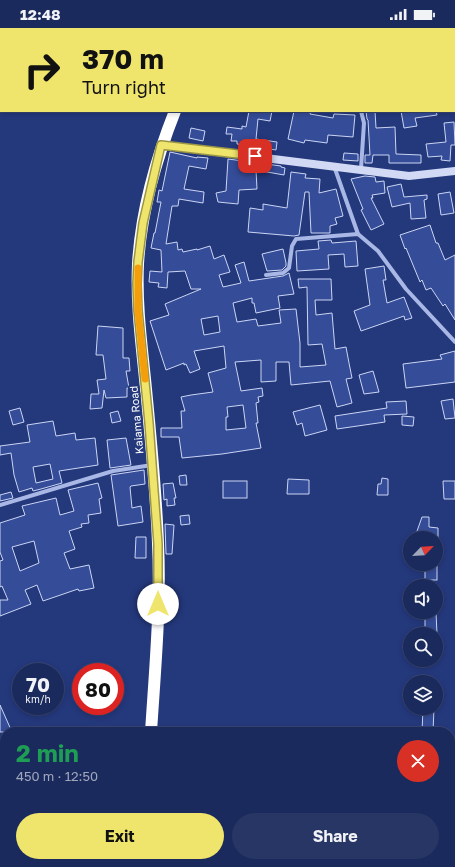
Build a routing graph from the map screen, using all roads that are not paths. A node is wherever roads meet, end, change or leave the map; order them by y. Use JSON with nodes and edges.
{"nodes":[{"id":1,"x":175,"y":112,"type":"edge"},
{"id":2,"x":361,"y":112,"type":"edge"},
{"id":3,"x":161,"y":145,"type":"junction"},
{"id":4,"x":334,"y":166,"type":"junction"},
{"id":5,"x":361,"y":169,"type":"junction"},
{"id":6,"x":455,"y":171,"type":"edge"},
{"id":7,"x":358,"y":234,"type":"junction"},
{"id":8,"x":266,"y":275,"type":"dead end"},
{"id":9,"x":455,"y":342,"type":"edge"},
{"id":10,"x":153,"y":465,"type":"junction"},
{"id":11,"x":0,"y":506,"type":"edge"},
{"id":12,"x":151,"y":727,"type":"edge"},
{"id":13,"x":0,"y":867,"type":"edge"},
{"id":14,"x":27,"y":867,"type":"edge"}],
"edges":[{"from":1,"to":3,"type":"highway","name":"Kaiama Road"},
{"from":2,"to":5,"type":"street"},
{"from":3,"to":4,"type":"street"},
{"from":3,"to":10,"type":"highway","name":"Kaiama Road"},
{"from":4,"to":5,"type":"street"},
{"from":4,"to":7,"type":"street"},
{"from":5,"to":6,"type":"street"},
{"from":7,"to":8,"type":"street"},
{"from":7,"to":9,"type":"street"},
{"from":10,"to":11,"type":"street"},
{"from":10,"to":12,"type":"highway","name":"Kaiama Road"},
{"from":13,"to":14,"type":"street"}]}
